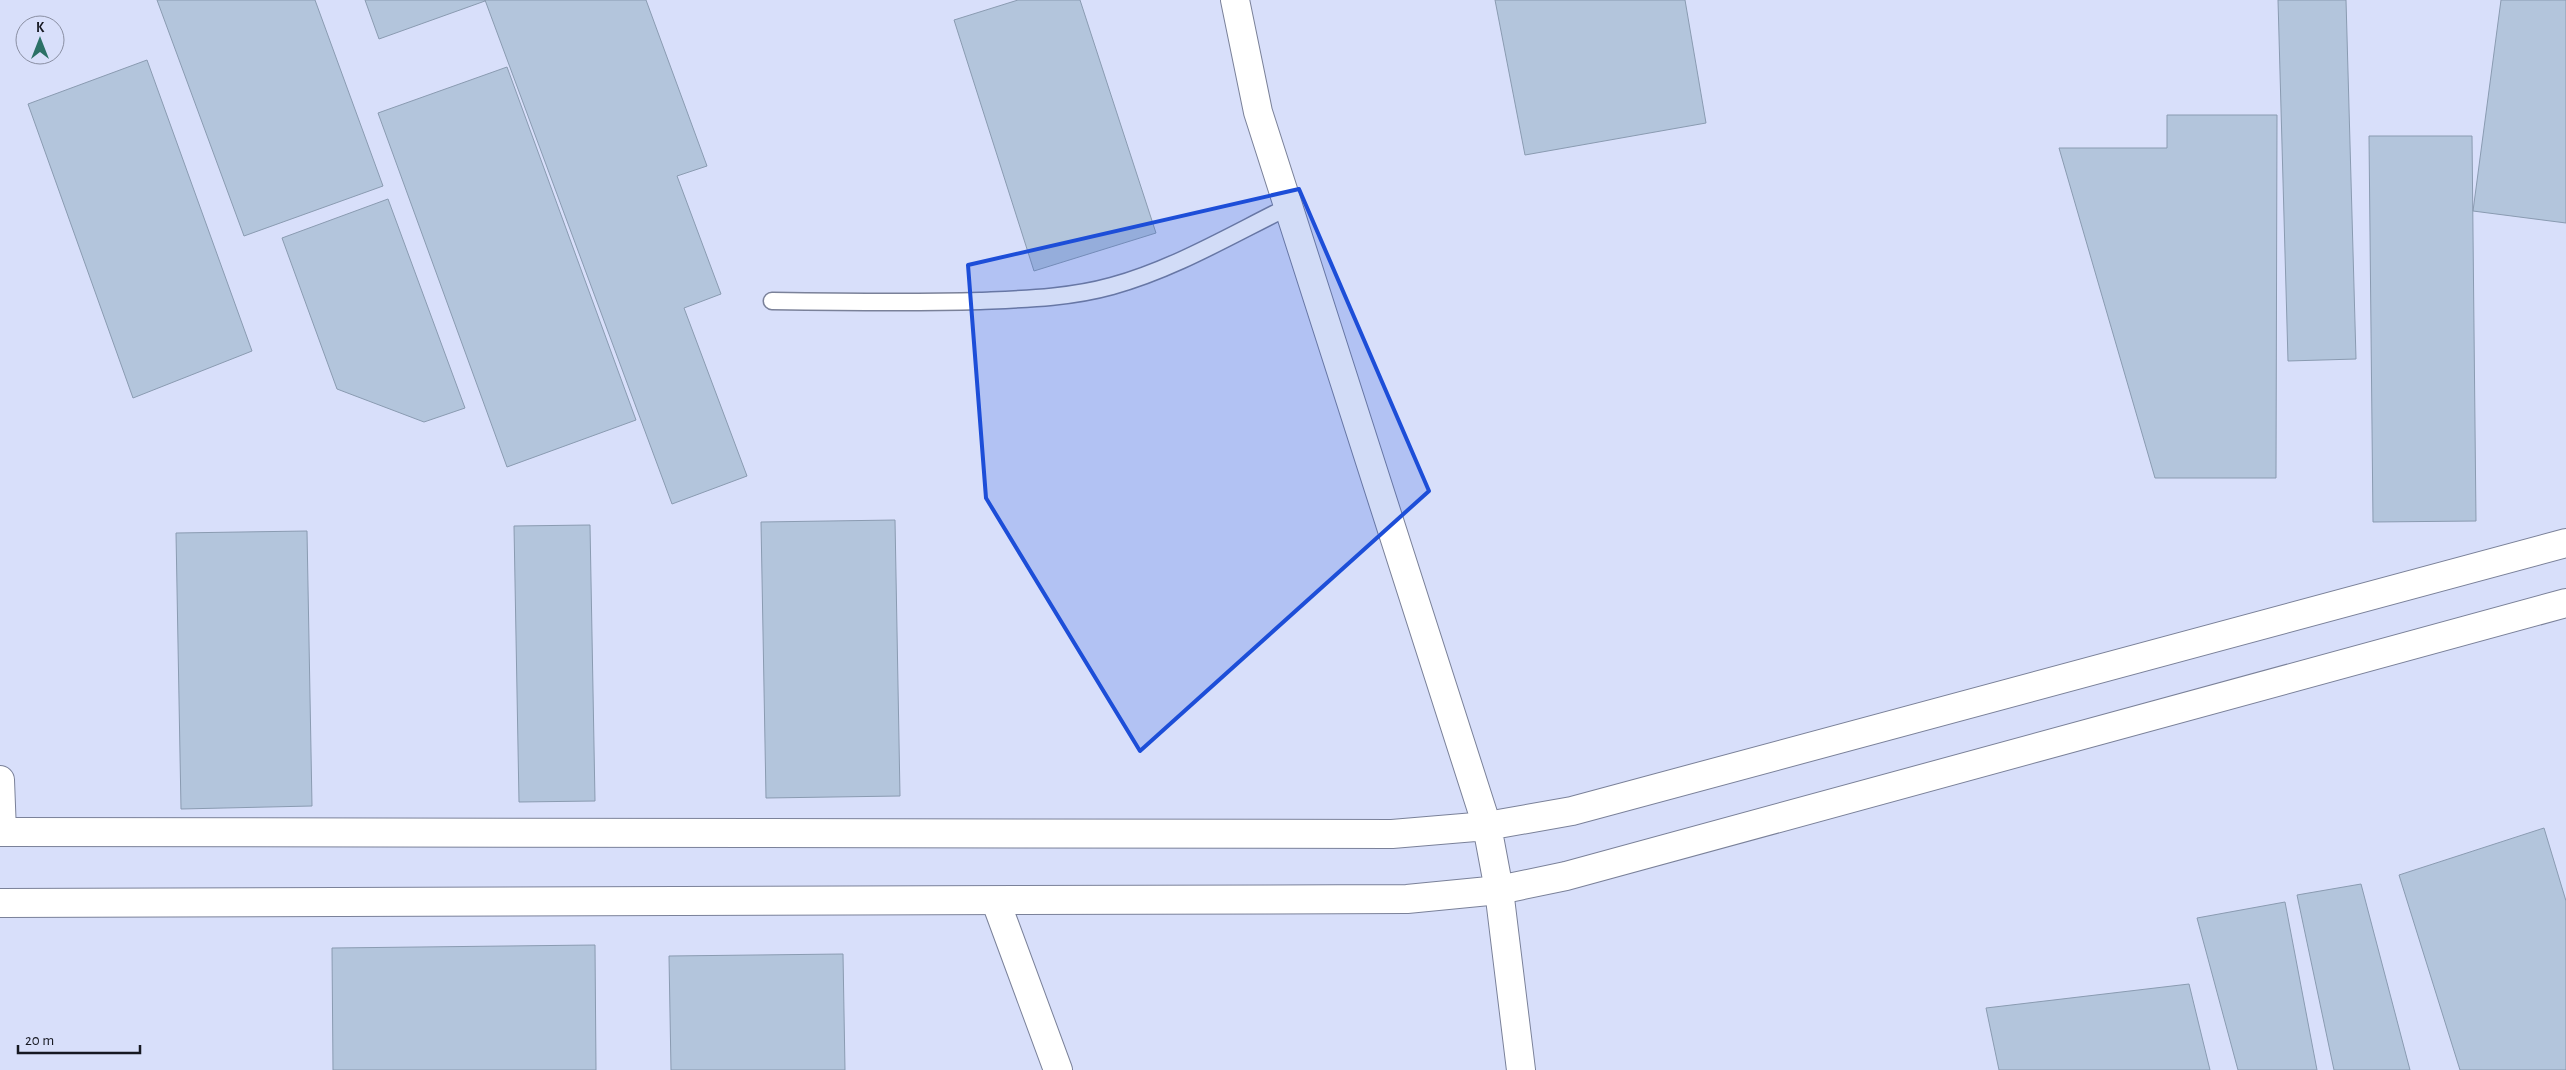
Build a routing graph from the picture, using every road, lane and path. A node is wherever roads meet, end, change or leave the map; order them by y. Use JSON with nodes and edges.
{"nodes":[{"id":1,"x":1235,"y":0,"type":"edge"},
{"id":2,"x":1288,"y":207,"type":"junction"},
{"id":3,"x":772,"y":301,"type":"dead end"},
{"id":4,"x":2566,"y":543,"type":"edge"},
{"id":5,"x":2566,"y":602,"type":"edge"},
{"id":6,"x":0,"y":780,"type":"edge"},
{"id":7,"x":1487,"y":826,"type":"junction"},
{"id":8,"x":1,"y":832,"type":"edge"},
{"id":9,"x":1499,"y":890,"type":"junction"},
{"id":10,"x":996,"y":902,"type":"junction"},
{"id":11,"x":0,"y":903,"type":"edge"},
{"id":12,"x":1058,"y":1070,"type":"edge"},
{"id":13,"x":1520,"y":1070,"type":"edge"}],
"edges":[{"from":1,"to":2,"type":"street"},
{"from":2,"to":3,"type":"lane"},
{"from":2,"to":7,"type":"street"},
{"from":4,"to":7,"type":"street"},
{"from":5,"to":9,"type":"street"},
{"from":6,"to":8,"type":"street"},
{"from":7,"to":8,"type":"street"},
{"from":7,"to":9,"type":"street"},
{"from":9,"to":10,"type":"street"},
{"from":9,"to":13,"type":"street"},
{"from":10,"to":11,"type":"street"},
{"from":10,"to":12,"type":"street"}]}
